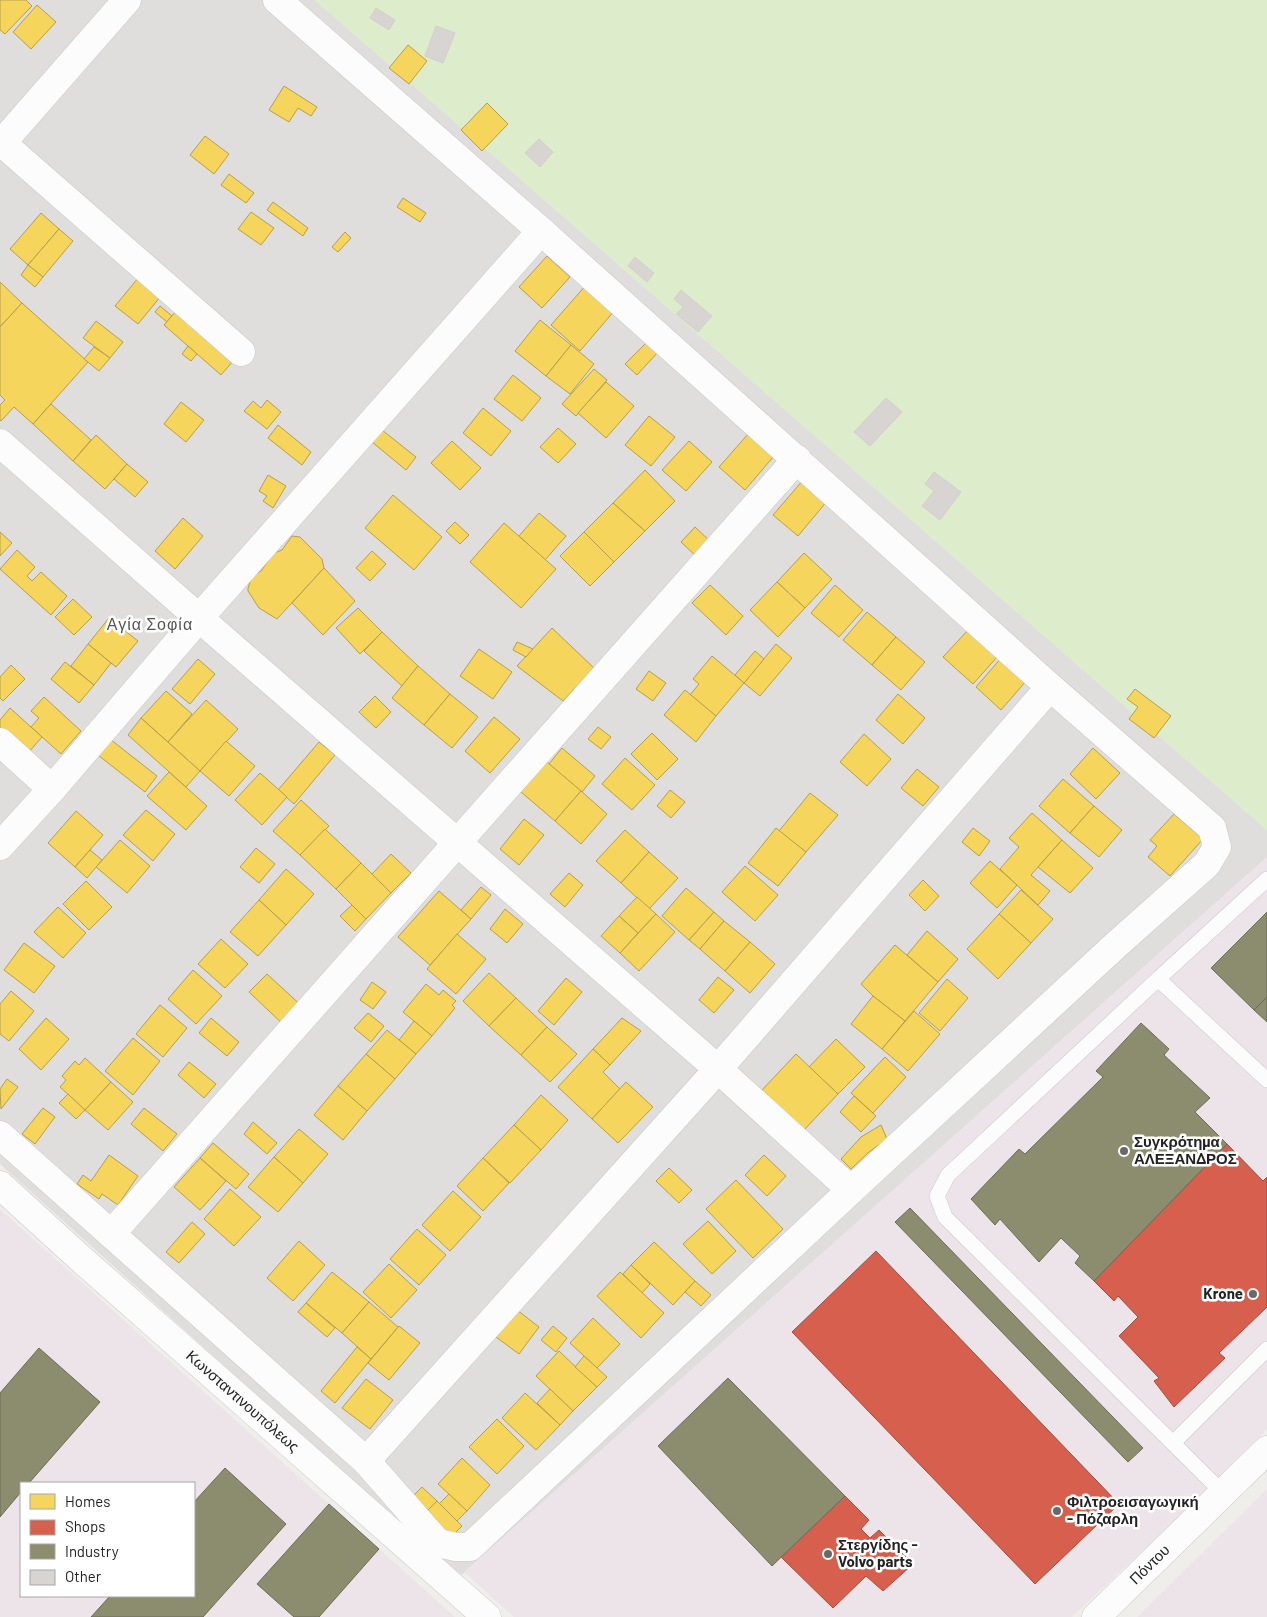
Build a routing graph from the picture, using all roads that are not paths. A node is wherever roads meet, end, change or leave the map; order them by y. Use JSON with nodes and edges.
{"nodes":[{"id":1,"x":127,"y":0,"type":"edge"},
{"id":2,"x":276,"y":0,"type":"edge"},
{"id":3,"x":1,"y":144,"type":"edge"},
{"id":4,"x":541,"y":231,"type":"junction"},
{"id":5,"x":241,"y":352,"type":"dead end"},
{"id":6,"x":0,"y":443,"type":"edge"},
{"id":7,"x":797,"y":459,"type":"junction"},
{"id":8,"x":198,"y":618,"type":"junction"},
{"id":9,"x":1050,"y":687,"type":"junction"},
{"id":10,"x":0,"y":742,"type":"edge"},
{"id":11,"x":52,"y":789,"type":"junction"},
{"id":12,"x":457,"y":843,"type":"junction"},
{"id":13,"x":0,"y":846,"type":"edge"},
{"id":14,"x":1267,"y":879,"type":"edge"},
{"id":15,"x":1158,"y":978,"type":"junction"},
{"id":16,"x":718,"y":1069,"type":"junction"},
{"id":17,"x":1267,"y":1080,"type":"edge"},
{"id":18,"x":0,"y":1135,"type":"edge"},
{"id":19,"x":0,"y":1185,"type":"edge"},
{"id":20,"x":851,"y":1190,"type":"junction"},
{"id":21,"x":111,"y":1234,"type":"junction"},
{"id":22,"x":1267,"y":1349,"type":"edge"},
{"id":23,"x":1173,"y":1443,"type":"junction"},
{"id":24,"x":1267,"y":1450,"type":"edge"},
{"id":25,"x":366,"y":1461,"type":"junction"},
{"id":26,"x":1223,"y":1493,"type":"junction"},
{"id":27,"x":487,"y":1617,"type":"edge"},
{"id":28,"x":1096,"y":1617,"type":"edge"}],
"edges":[{"from":1,"to":3,"type":"street"},
{"from":2,"to":4,"type":"street"},
{"from":3,"to":5,"type":"street"},
{"from":4,"to":7,"type":"street"},
{"from":4,"to":8,"type":"street"},
{"from":6,"to":8,"type":"street"},
{"from":7,"to":9,"type":"street"},
{"from":7,"to":12,"type":"street"},
{"from":8,"to":11,"type":"street"},
{"from":8,"to":12,"type":"street"},
{"from":9,"to":16,"type":"street"},
{"from":9,"to":20,"type":"street"},
{"from":10,"to":11,"type":"street"},
{"from":11,"to":13,"type":"street"},
{"from":12,"to":16,"type":"street"},
{"from":12,"to":21,"type":"street"},
{"from":14,"to":15,"type":"lane"},
{"from":15,"to":17,"type":"lane"},
{"from":15,"to":23,"type":"lane"},
{"from":16,"to":20,"type":"street"},
{"from":16,"to":25,"type":"street"},
{"from":18,"to":21,"type":"street"},
{"from":19,"to":27,"type":"street","name":"Κωνσταντινουπόλεως"},
{"from":20,"to":25,"type":"street"},
{"from":21,"to":25,"type":"street"},
{"from":22,"to":23,"type":"lane"},
{"from":23,"to":26,"type":"lane"},
{"from":24,"to":26,"type":"street","name":"Πόντου"},
{"from":26,"to":28,"type":"street","name":"Πόντου"}]}
